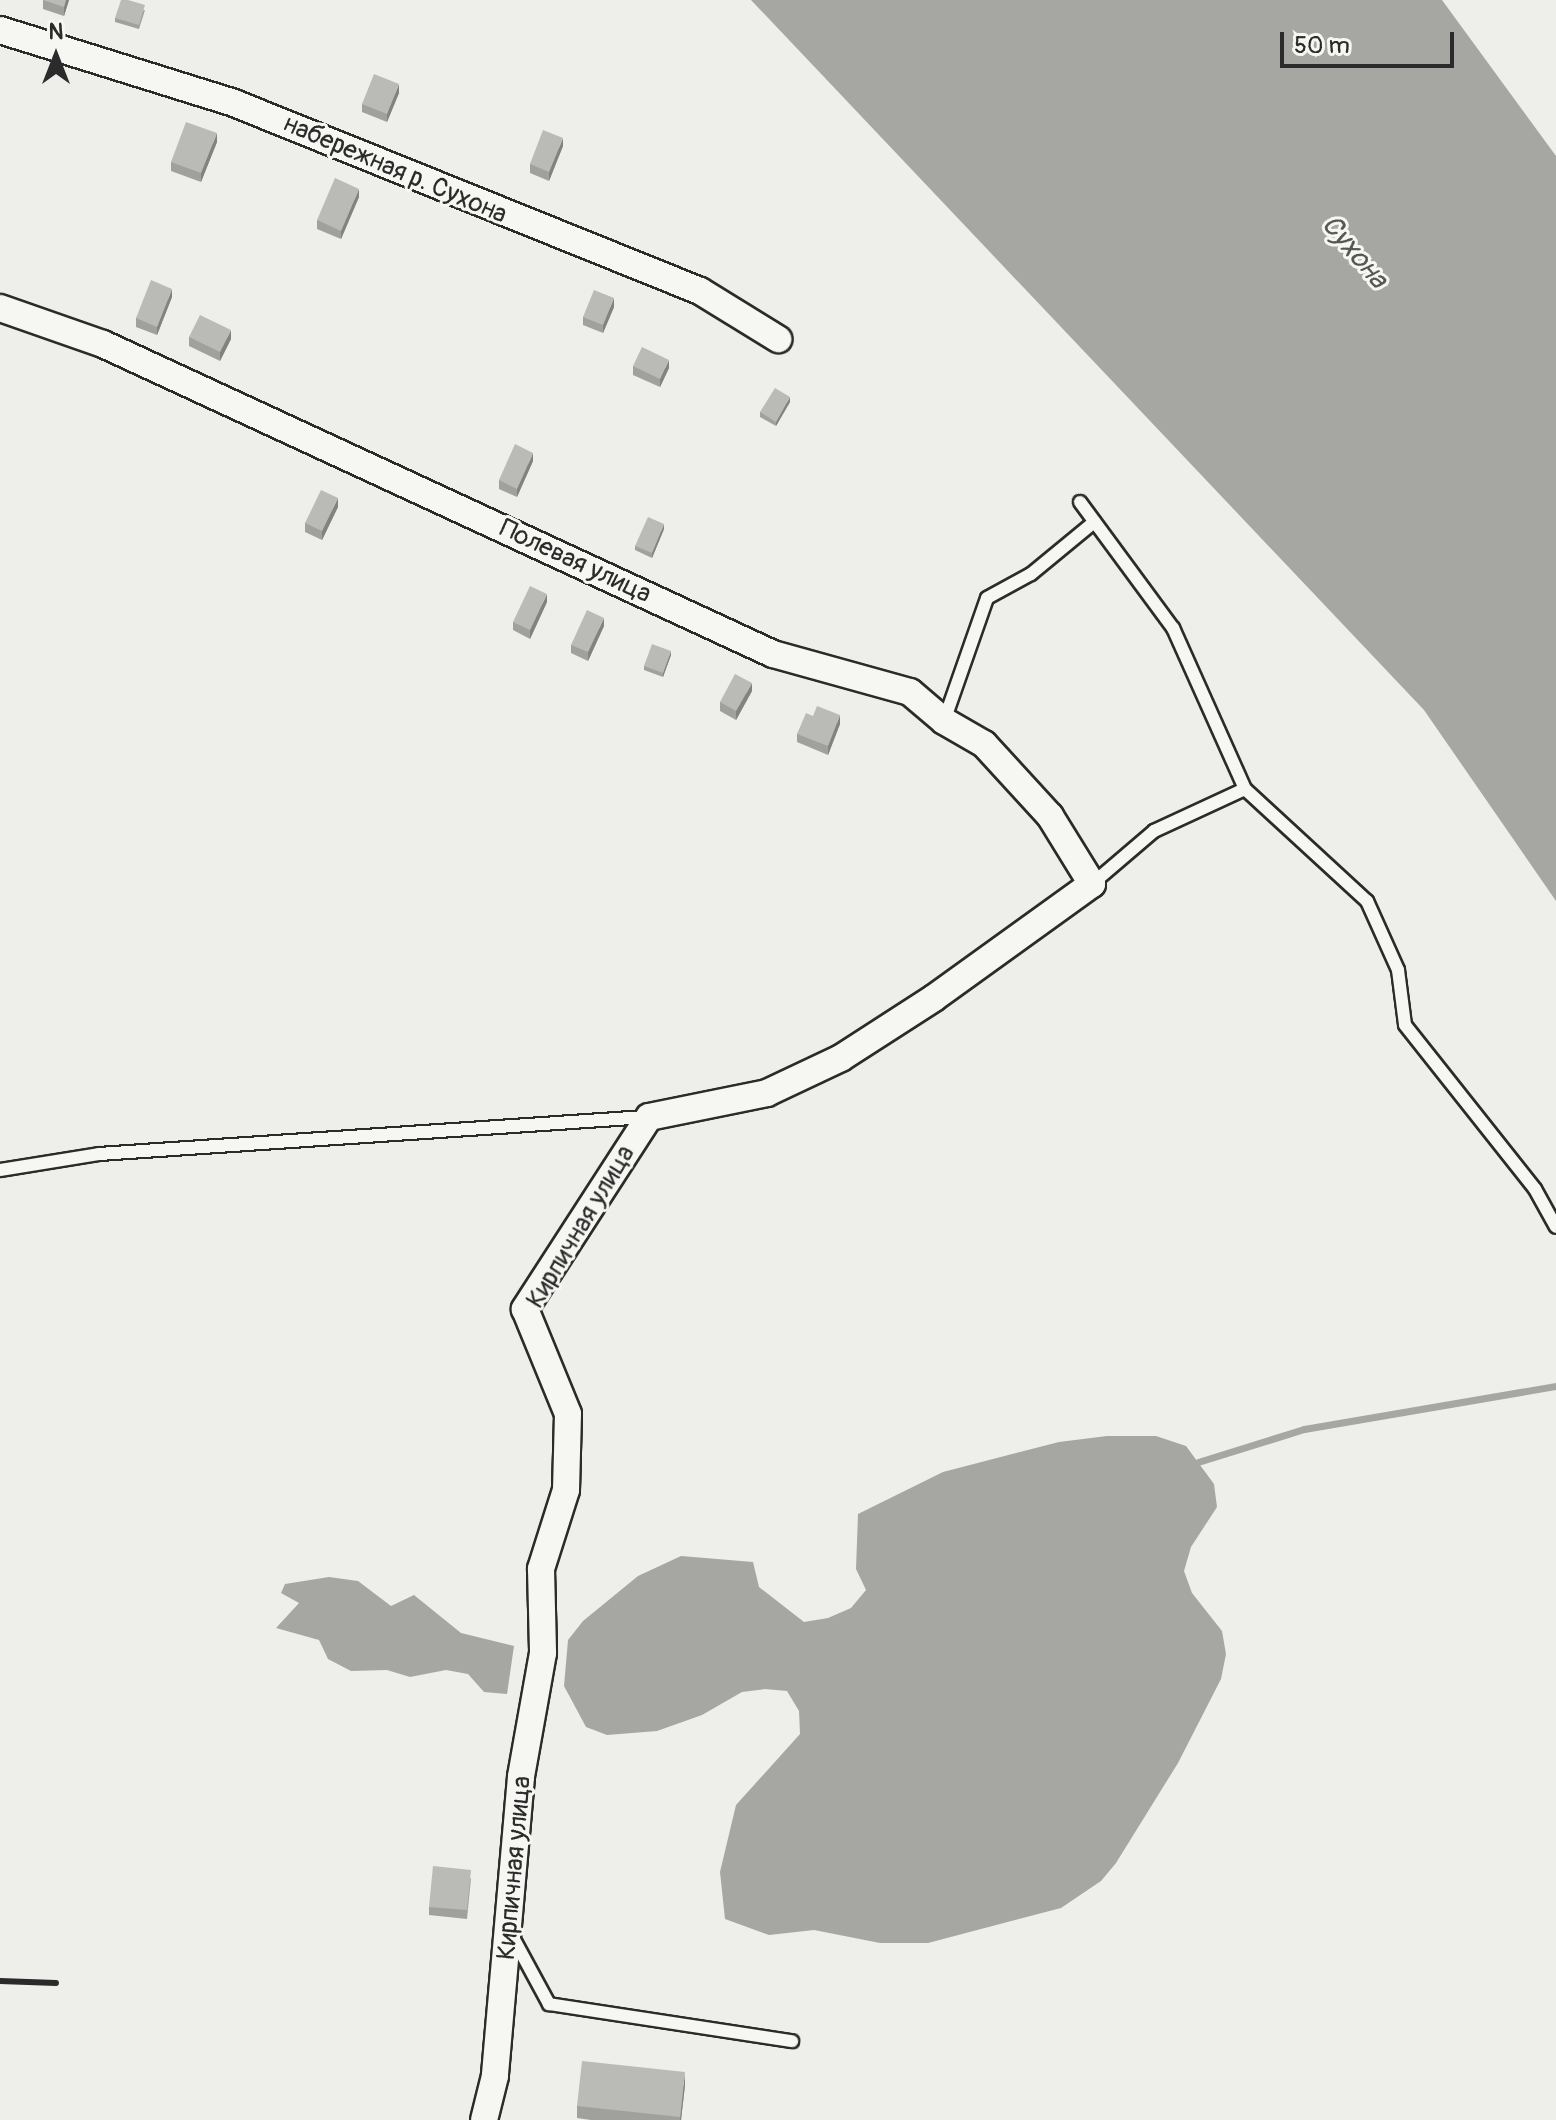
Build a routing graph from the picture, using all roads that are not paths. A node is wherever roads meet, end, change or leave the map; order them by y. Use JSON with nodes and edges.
{"nodes":[{"id":1,"x":0,"y":30,"type":"edge"},
{"id":2,"x":0,"y":308,"type":"edge"},
{"id":3,"x":778,"y":339,"type":"dead end"},
{"id":4,"x":1080,"y":502,"type":"dead end"},
{"id":5,"x":1094,"y":522,"type":"junction"},
{"id":6,"x":944,"y":721,"type":"junction"},
{"id":7,"x":1245,"y":789,"type":"junction"},
{"id":8,"x":1092,"y":884,"type":"junction"},
{"id":9,"x":649,"y":1117,"type":"junction"},
{"id":10,"x":0,"y":1170,"type":"edge"},
{"id":11,"x":1556,"y":1227,"type":"edge"},
{"id":12,"x":510,"y":1931,"type":"junction"},
{"id":13,"x":792,"y":2041,"type":"dead end"},
{"id":14,"x":484,"y":2120,"type":"edge"}],
"edges":[{"from":1,"to":3,"type":"street","name":"набережная р. Сухона"},
{"from":2,"to":6,"type":"street","name":"Полевая улица"},
{"from":4,"to":5,"type":"lane"},
{"from":5,"to":6,"type":"lane"},
{"from":5,"to":7,"type":"lane"},
{"from":6,"to":8,"type":"street","name":"Полевая улица"},
{"from":7,"to":8,"type":"lane"},
{"from":7,"to":11,"type":"lane"},
{"from":8,"to":9,"type":"street","name":"Кирпичная улица"},
{"from":9,"to":10,"type":"lane"},
{"from":9,"to":12,"type":"street","name":"Кирпичная улица"},
{"from":12,"to":13,"type":"lane"},
{"from":12,"to":14,"type":"street","name":"Кирпичная улица"}]}
